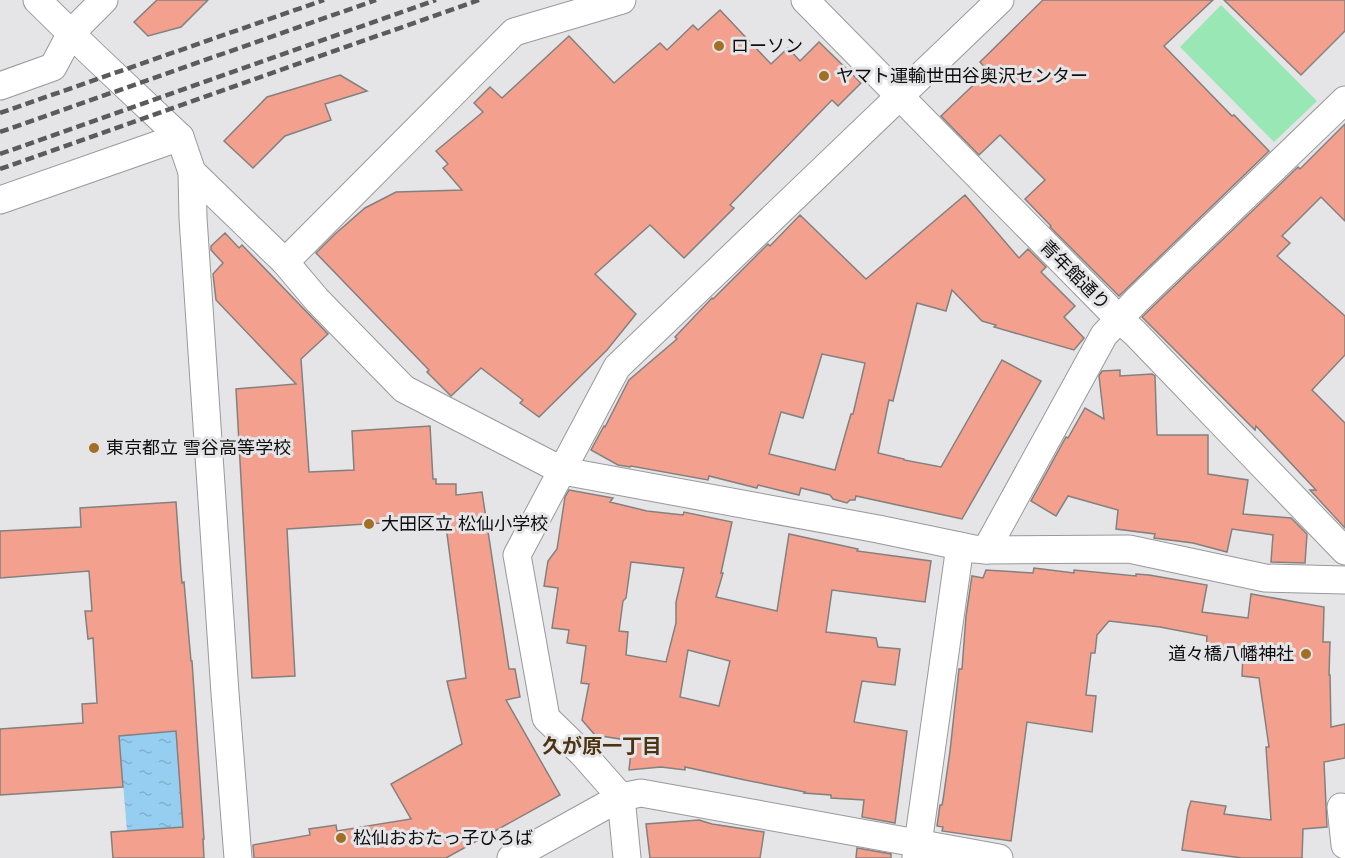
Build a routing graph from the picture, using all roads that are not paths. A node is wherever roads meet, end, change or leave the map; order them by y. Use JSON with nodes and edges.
{"nodes":[{"id":1,"x":38,"y":0,"type":"edge"},
{"id":2,"x":104,"y":0,"type":"edge"},
{"id":3,"x":622,"y":0,"type":"edge"},
{"id":4,"x":805,"y":0,"type":"edge"},
{"id":5,"x":1000,"y":0,"type":"edge"},
{"id":6,"x":71,"y":33,"type":"junction"},
{"id":7,"x":0,"y":86,"type":"edge"},
{"id":8,"x":900,"y":97,"type":"junction"},
{"id":9,"x":1345,"y":100,"type":"edge"},
{"id":10,"x":180,"y":137,"type":"junction"},
{"id":11,"x":192,"y":172,"type":"junction"},
{"id":12,"x":0,"y":200,"type":"edge"},
{"id":13,"x":285,"y":262,"type":"junction"},
{"id":14,"x":1120,"y":320,"type":"junction"},
{"id":15,"x":563,"y":471,"type":"junction"},
{"id":16,"x":1343,"y":544,"type":"edge"},
{"id":17,"x":973,"y":548,"type":"junction"},
{"id":18,"x":1345,"y":580,"type":"edge"},
{"id":19,"x":621,"y":797,"type":"junction"},
{"id":20,"x":1341,"y":807,"type":"dead end"},
{"id":21,"x":1345,"y":845,"type":"edge"},
{"id":22,"x":917,"y":851,"type":"edge"},
{"id":23,"x":238,"y":858,"type":"edge"},
{"id":24,"x":511,"y":858,"type":"edge"},
{"id":25,"x":627,"y":858,"type":"edge"},
{"id":26,"x":999,"y":858,"type":"edge"}],
"edges":[{"from":1,"to":6,"type":"street"},
{"from":2,"to":6,"type":"street"},
{"from":3,"to":13,"type":"street"},
{"from":4,"to":8,"type":"street","name":"青年館通り"},
{"from":5,"to":8,"type":"street"},
{"from":6,"to":7,"type":"street"},
{"from":6,"to":10,"type":"street"},
{"from":8,"to":14,"type":"street","name":"青年館通り"},
{"from":8,"to":15,"type":"street"},
{"from":9,"to":14,"type":"street"},
{"from":10,"to":11,"type":"street"},
{"from":10,"to":12,"type":"street"},
{"from":11,"to":13,"type":"street"},
{"from":11,"to":23,"type":"street"},
{"from":13,"to":15,"type":"street"},
{"from":14,"to":16,"type":"street","name":"青年館通り"},
{"from":14,"to":17,"type":"street"},
{"from":15,"to":17,"type":"street"},
{"from":15,"to":19,"type":"street"},
{"from":17,"to":18,"type":"street"},
{"from":17,"to":22,"type":"street"},
{"from":19,"to":22,"type":"street"},
{"from":19,"to":24,"type":"street"},
{"from":19,"to":25,"type":"street"},
{"from":20,"to":21,"type":"street"},
{"from":22,"to":26,"type":"street"}]}
